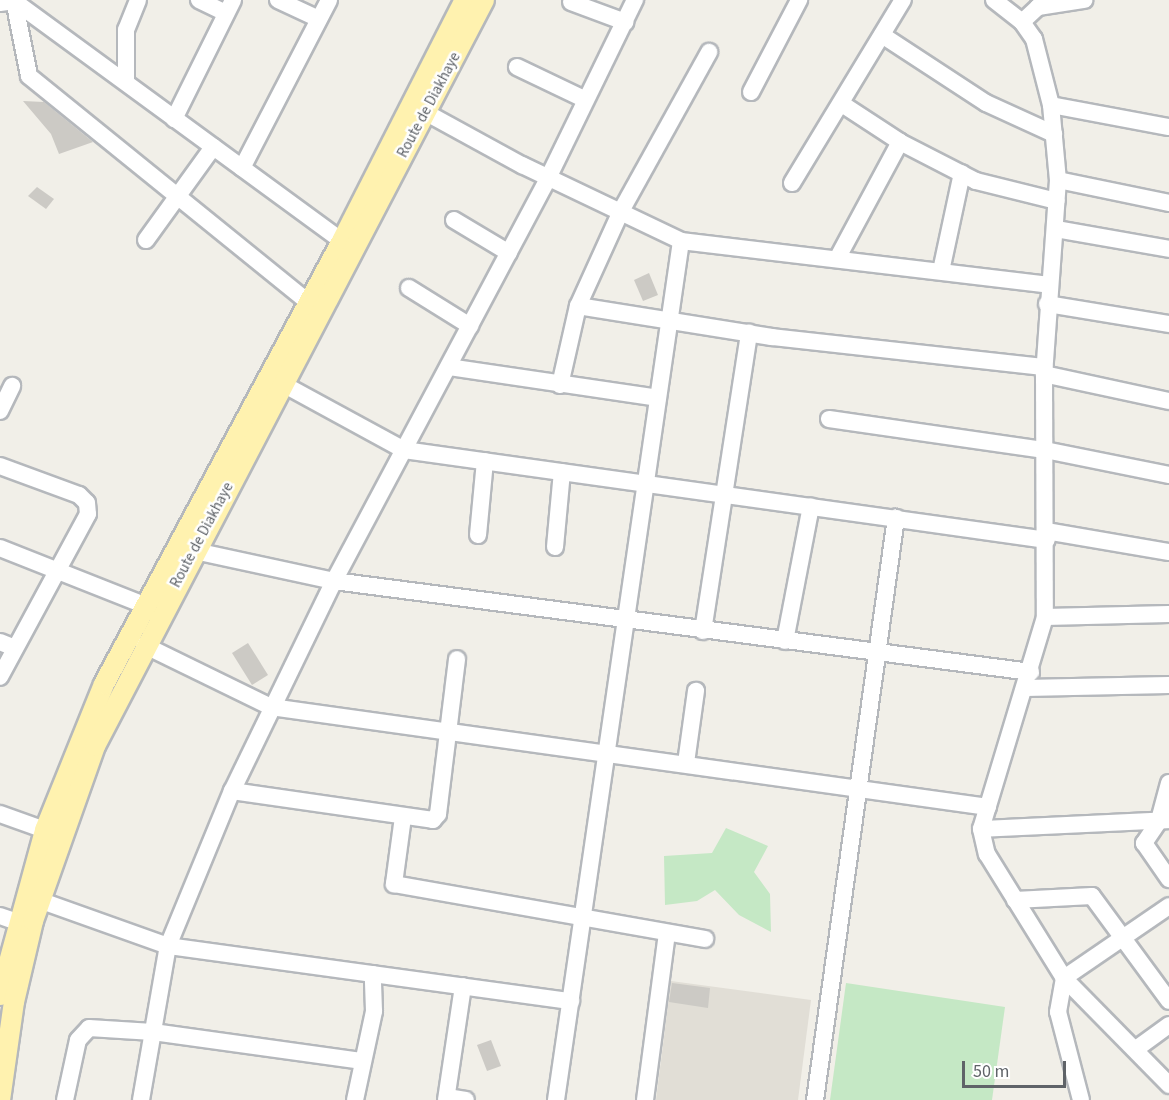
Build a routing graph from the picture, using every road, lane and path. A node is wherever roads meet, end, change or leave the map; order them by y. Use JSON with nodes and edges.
{"nodes":[{"id":1,"x":14,"y":0,"type":"edge"},
{"id":2,"x":138,"y":0,"type":"edge"},
{"id":3,"x":199,"y":0,"type":"edge"},
{"id":4,"x":278,"y":0,"type":"edge"},
{"id":5,"x":329,"y":0,"type":"edge"},
{"id":6,"x":465,"y":0,"type":"edge"},
{"id":7,"x":484,"y":0,"type":"edge"},
{"id":8,"x":634,"y":0,"type":"edge"},
{"id":9,"x":799,"y":0,"type":"edge"},
{"id":10,"x":903,"y":0,"type":"edge"},
{"id":11,"x":1084,"y":0,"type":"edge"},
{"id":12,"x":571,"y":2,"type":"dead end"},
{"id":13,"x":1002,"y":2,"type":"edge"},
{"id":14,"x":0,"y":3,"type":"edge"},
{"id":15,"x":229,"y":7,"type":"edge"},
{"id":16,"x":319,"y":19,"type":"junction"},
{"id":17,"x":625,"y":22,"type":"junction"},
{"id":18,"x":1022,"y":22,"type":"junction"},
{"id":19,"x":882,"y":35,"type":"junction"},
{"id":20,"x":709,"y":52,"type":"dead end"},
{"id":21,"x":517,"y":67,"type":"dead end"},
{"id":22,"x":126,"y":81,"type":"junction"},
{"id":23,"x":751,"y":92,"type":"dead end"},
{"id":24,"x":586,"y":100,"type":"junction"},
{"id":25,"x":842,"y":104,"type":"junction"},
{"id":26,"x":1051,"y":105,"type":"junction"},
{"id":27,"x":425,"y":112,"type":"junction"},
{"id":28,"x":174,"y":119,"type":"junction"},
{"id":29,"x":1169,"y":127,"type":"edge"},
{"id":30,"x":1054,"y":134,"type":"junction"},
{"id":31,"x":900,"y":142,"type":"junction"},
{"id":32,"x":213,"y":147,"type":"junction"},
{"id":33,"x":242,"y":168,"type":"junction"},
{"id":34,"x":962,"y":173,"type":"junction"},
{"id":35,"x":550,"y":174,"type":"junction"},
{"id":36,"x":1058,"y":180,"type":"junction"},
{"id":37,"x":792,"y":183,"type":"dead end"},
{"id":38,"x":178,"y":200,"type":"junction"},
{"id":39,"x":1057,"y":201,"type":"junction"},
{"id":40,"x":1169,"y":203,"type":"edge"},
{"id":41,"x":621,"y":211,"type":"junction"},
{"id":42,"x":454,"y":220,"type":"dead end"},
{"id":43,"x":1056,"y":229,"type":"junction"},
{"id":44,"x":146,"y":240,"type":"dead end"},
{"id":45,"x":681,"y":241,"type":"junction"},
{"id":46,"x":342,"y":242,"type":"junction"},
{"id":47,"x":1169,"y":249,"type":"edge"},
{"id":48,"x":509,"y":253,"type":"junction"},
{"id":49,"x":837,"y":260,"type":"junction"},
{"id":50,"x":941,"y":271,"type":"junction"},
{"id":51,"x":1049,"y":285,"type":"junction"},
{"id":52,"x":408,"y":288,"type":"dead end"},
{"id":53,"x":308,"y":302,"type":"junction"},
{"id":54,"x":1047,"y":304,"type":"junction"},
{"id":55,"x":578,"y":306,"type":"junction"},
{"id":56,"x":669,"y":321,"type":"junction"},
{"id":57,"x":1169,"y":324,"type":"edge"},
{"id":58,"x":471,"y":326,"type":"junction"},
{"id":59,"x":750,"y":333,"type":"junction"},
{"id":60,"x":449,"y":367,"type":"junction"},
{"id":61,"x":1044,"y":371,"type":"junction"},
{"id":62,"x":283,"y":384,"type":"junction"},
{"id":63,"x":560,"y":385,"type":"junction"},
{"id":64,"x":12,"y":386,"type":"dead end"},
{"id":65,"x":658,"y":398,"type":"junction"},
{"id":66,"x":1169,"y":401,"type":"edge"},
{"id":67,"x":0,"y":411,"type":"edge"},
{"id":68,"x":829,"y":419,"type":"dead end"},
{"id":69,"x":404,"y":450,"type":"junction"},
{"id":70,"x":1045,"y":450,"type":"junction"},
{"id":71,"x":485,"y":461,"type":"junction"},
{"id":72,"x":0,"y":466,"type":"edge"},
{"id":73,"x":562,"y":472,"type":"junction"},
{"id":74,"x":1169,"y":475,"type":"edge"},
{"id":75,"x":646,"y":483,"type":"junction"},
{"id":76,"x":725,"y":494,"type":"junction"},
{"id":77,"x":811,"y":506,"type":"junction"},
{"id":78,"x":896,"y":518,"type":"junction"},
{"id":79,"x":478,"y":535,"type":"dead end"},
{"id":80,"x":1046,"y":536,"type":"junction"},
{"id":81,"x":555,"y":547,"type":"dead end"},
{"id":82,"x":0,"y":548,"type":"edge"},
{"id":83,"x":184,"y":549,"type":"junction"},
{"id":84,"x":1169,"y":552,"type":"edge"},
{"id":85,"x":58,"y":570,"type":"junction"},
{"id":86,"x":334,"y":581,"type":"junction"},
{"id":87,"x":144,"y":605,"type":"junction"},
{"id":88,"x":1169,"y":614,"type":"edge"},
{"id":89,"x":1045,"y":616,"type":"junction"},
{"id":90,"x":626,"y":620,"type":"junction"},
{"id":91,"x":703,"y":631,"type":"junction"},
{"id":92,"x":785,"y":641,"type":"junction"},
{"id":93,"x":7,"y":645,"type":"edge"},
{"id":94,"x":144,"y":645,"type":"junction"},
{"id":95,"x":878,"y":652,"type":"junction"},
{"id":96,"x":457,"y":659,"type":"dead end"},
{"id":97,"x":1031,"y":672,"type":"junction"},
{"id":98,"x":0,"y":677,"type":"edge"},
{"id":99,"x":1169,"y":686,"type":"edge"},
{"id":100,"x":1025,"y":688,"type":"junction"},
{"id":101,"x":696,"y":691,"type":"dead end"},
{"id":102,"x":271,"y":707,"type":"junction"},
{"id":103,"x":445,"y":730,"type":"junction"},
{"id":104,"x":607,"y":752,"type":"junction"},
{"id":105,"x":686,"y":763,"type":"junction"},
{"id":106,"x":1169,"y":783,"type":"edge"},
{"id":107,"x":858,"y":788,"type":"junction"},
{"id":108,"x":232,"y":791,"type":"junction"},
{"id":109,"x":988,"y":807,"type":"junction"},
{"id":110,"x":0,"y":814,"type":"edge"},
{"id":111,"x":403,"y":817,"type":"junction"},
{"id":112,"x":1164,"y":820,"type":"edge"},
{"id":113,"x":981,"y":829,"type":"junction"},
{"id":114,"x":52,"y":833,"type":"junction"},
{"id":115,"x":1169,"y":879,"type":"edge"},
{"id":116,"x":39,"y":900,"type":"junction"},
{"id":117,"x":1015,"y":900,"type":"junction"},
{"id":118,"x":1169,"y":906,"type":"edge"},
{"id":119,"x":8,"y":919,"type":"edge"},
{"id":120,"x":583,"y":919,"type":"junction"},
{"id":121,"x":667,"y":933,"type":"junction"},
{"id":122,"x":1123,"y":938,"type":"junction"},
{"id":123,"x":705,"y":939,"type":"dead end"},
{"id":124,"x":168,"y":946,"type":"junction"},
{"id":125,"x":373,"y":974,"type":"junction"},
{"id":126,"x":1064,"y":978,"type":"junction"},
{"id":127,"x":463,"y":986,"type":"junction"},
{"id":128,"x":0,"y":995,"type":"edge"},
{"id":129,"x":571,"y":1001,"type":"junction"},
{"id":130,"x":1169,"y":1002,"type":"edge"},
{"id":131,"x":1169,"y":1025,"type":"edge"},
{"id":132,"x":153,"y":1032,"type":"junction"},
{"id":133,"x":1136,"y":1049,"type":"junction"},
{"id":134,"x":361,"y":1060,"type":"junction"},
{"id":135,"x":1169,"y":1085,"type":"edge"},
{"id":136,"x":446,"y":1099,"type":"edge"},
{"id":137,"x":0,"y":1100,"type":"edge"},
{"id":138,"x":65,"y":1100,"type":"edge"},
{"id":139,"x":141,"y":1100,"type":"edge"},
{"id":140,"x":355,"y":1100,"type":"edge"},
{"id":141,"x":466,"y":1100,"type":"edge"},
{"id":142,"x":556,"y":1100,"type":"edge"},
{"id":143,"x":645,"y":1100,"type":"edge"},
{"id":144,"x":815,"y":1100,"type":"edge"},
{"id":145,"x":1081,"y":1100,"type":"edge"}],
"edges":[{"from":1,"to":14,"type":"street"},
{"from":1,"to":22,"type":"street"},
{"from":1,"to":38,"type":"street"},
{"from":2,"to":22,"type":"street"},
{"from":3,"to":15,"type":"street"},
{"from":4,"to":16,"type":"street"},
{"from":5,"to":16,"type":"street"},
{"from":6,"to":46,"type":"main road","name":"Route de Diakhaye"},
{"from":7,"to":27,"type":"main road","name":"Route de Diakhaye"},
{"from":8,"to":17,"type":"street"},
{"from":9,"to":23,"type":"street"},
{"from":10,"to":19,"type":"street"},
{"from":11,"to":18,"type":"street"},
{"from":12,"to":17,"type":"street"},
{"from":13,"to":18,"type":"street"},
{"from":15,"to":28,"type":"street"},
{"from":16,"to":33,"type":"street"},
{"from":17,"to":24,"type":"street"},
{"from":18,"to":26,"type":"street"},
{"from":19,"to":25,"type":"street"},
{"from":19,"to":30,"type":"street"},
{"from":20,"to":41,"type":"street"},
{"from":21,"to":24,"type":"street"},
{"from":22,"to":28,"type":"street"},
{"from":24,"to":35,"type":"street"},
{"from":25,"to":31,"type":"street"},
{"from":25,"to":37,"type":"street"},
{"from":26,"to":29,"type":"street"},
{"from":26,"to":30,"type":"street"},
{"from":27,"to":35,"type":"street"},
{"from":27,"to":62,"type":"main road","name":"Route de Diakhaye"},
{"from":28,"to":32,"type":"street"},
{"from":30,"to":36,"type":"street"},
{"from":31,"to":34,"type":"street"},
{"from":31,"to":49,"type":"street"},
{"from":32,"to":33,"type":"street"},
{"from":32,"to":38,"type":"street"},
{"from":33,"to":46,"type":"street"},
{"from":34,"to":39,"type":"street"},
{"from":34,"to":50,"type":"street"},
{"from":35,"to":41,"type":"street"},
{"from":35,"to":48,"type":"street"},
{"from":36,"to":39,"type":"street"},
{"from":36,"to":40,"type":"street"},
{"from":38,"to":44,"type":"street"},
{"from":38,"to":53,"type":"street"},
{"from":39,"to":43,"type":"street"},
{"from":41,"to":45,"type":"street"},
{"from":41,"to":55,"type":"street"},
{"from":42,"to":48,"type":"street"},
{"from":43,"to":47,"type":"street"},
{"from":43,"to":51,"type":"street"},
{"from":45,"to":49,"type":"street"},
{"from":45,"to":56,"type":"street"},
{"from":46,"to":53,"type":"main road","name":"Route de Diakhaye"},
{"from":48,"to":58,"type":"street"},
{"from":49,"to":50,"type":"street"},
{"from":50,"to":51,"type":"street"},
{"from":51,"to":54,"type":"street"},
{"from":52,"to":58,"type":"street"},
{"from":53,"to":83,"type":"main road","name":"Route de Diakhaye"},
{"from":54,"to":57,"type":"street"},
{"from":54,"to":61,"type":"street"},
{"from":55,"to":56,"type":"street"},
{"from":55,"to":63,"type":"street"},
{"from":56,"to":59,"type":"street"},
{"from":56,"to":65,"type":"street"},
{"from":58,"to":60,"type":"street"},
{"from":59,"to":61,"type":"street"},
{"from":59,"to":76,"type":"street"},
{"from":60,"to":63,"type":"street"},
{"from":60,"to":69,"type":"street"},
{"from":61,"to":66,"type":"street"},
{"from":61,"to":70,"type":"street"},
{"from":62,"to":69,"type":"street"},
{"from":62,"to":83,"type":"main road","name":"Route de Diakhaye"},
{"from":63,"to":65,"type":"street"},
{"from":64,"to":67,"type":"street"},
{"from":65,"to":75,"type":"street"},
{"from":68,"to":70,"type":"street"},
{"from":69,"to":71,"type":"street"},
{"from":69,"to":86,"type":"street"},
{"from":70,"to":74,"type":"street"},
{"from":70,"to":80,"type":"street"},
{"from":71,"to":73,"type":"street"},
{"from":71,"to":79,"type":"street"},
{"from":72,"to":85,"type":"street"},
{"from":73,"to":75,"type":"street"},
{"from":73,"to":81,"type":"street"},
{"from":75,"to":76,"type":"street"},
{"from":75,"to":90,"type":"street"},
{"from":76,"to":77,"type":"street"},
{"from":76,"to":91,"type":"street"},
{"from":77,"to":78,"type":"street"},
{"from":77,"to":92,"type":"street"},
{"from":78,"to":80,"type":"street"},
{"from":78,"to":95,"type":"street"},
{"from":80,"to":84,"type":"street"},
{"from":80,"to":89,"type":"street"},
{"from":82,"to":85,"type":"street"},
{"from":83,"to":86,"type":"street"},
{"from":83,"to":87,"type":"main road","name":"Route de Diakhaye"},
{"from":83,"to":94,"type":"main road","name":"Route de Diakhaye"},
{"from":85,"to":87,"type":"street"},
{"from":85,"to":93,"type":"street"},
{"from":86,"to":90,"type":"street"},
{"from":86,"to":102,"type":"street"},
{"from":87,"to":114,"type":"main road","name":"Route de Diakhaye"},
{"from":88,"to":89,"type":"street"},
{"from":89,"to":97,"type":"street"},
{"from":90,"to":91,"type":"street"},
{"from":90,"to":104,"type":"street"},
{"from":91,"to":92,"type":"street"},
{"from":92,"to":95,"type":"street"},
{"from":93,"to":98,"type":"street"},
{"from":94,"to":102,"type":"street"},
{"from":94,"to":114,"type":"main road","name":"Route de Diakhaye"},
{"from":95,"to":97,"type":"street"},
{"from":95,"to":107,"type":"street"},
{"from":96,"to":103,"type":"street"},
{"from":97,"to":100,"type":"street"},
{"from":99,"to":100,"type":"street"},
{"from":100,"to":109,"type":"street"},
{"from":101,"to":105,"type":"street"},
{"from":102,"to":103,"type":"street"},
{"from":102,"to":108,"type":"street"},
{"from":103,"to":104,"type":"street"},
{"from":103,"to":111,"type":"street"},
{"from":104,"to":105,"type":"street"},
{"from":104,"to":120,"type":"street"},
{"from":105,"to":107,"type":"street"},
{"from":106,"to":112,"type":"street"},
{"from":107,"to":109,"type":"street"},
{"from":107,"to":144,"type":"street"},
{"from":108,"to":111,"type":"street"},
{"from":108,"to":124,"type":"street"},
{"from":109,"to":113,"type":"street"},
{"from":110,"to":114,"type":"street"},
{"from":111,"to":120,"type":"street"},
{"from":112,"to":113,"type":"street"},
{"from":112,"to":115,"type":"street"},
{"from":113,"to":117,"type":"street"},
{"from":114,"to":116,"type":"main road","name":"Route de Diakhaye"},
{"from":114,"to":119,"type":"main road","name":"Route de Diakhaye"},
{"from":116,"to":124,"type":"street"},
{"from":116,"to":137,"type":"main road","name":"Route de Diakhaye"},
{"from":117,"to":122,"type":"street"},
{"from":117,"to":126,"type":"street"},
{"from":118,"to":122,"type":"street"},
{"from":119,"to":128,"type":"main road","name":"Route de Diakhaye"},
{"from":120,"to":121,"type":"street"},
{"from":120,"to":129,"type":"street"},
{"from":121,"to":123,"type":"street"},
{"from":121,"to":143,"type":"street"},
{"from":122,"to":126,"type":"street"},
{"from":122,"to":130,"type":"street"},
{"from":124,"to":125,"type":"street"},
{"from":124,"to":132,"type":"street"},
{"from":125,"to":127,"type":"street"},
{"from":125,"to":134,"type":"street"},
{"from":126,"to":133,"type":"street"},
{"from":126,"to":145,"type":"street"},
{"from":127,"to":129,"type":"street"},
{"from":127,"to":136,"type":"street"},
{"from":129,"to":142,"type":"street"},
{"from":131,"to":133,"type":"street"},
{"from":132,"to":134,"type":"street"},
{"from":132,"to":138,"type":"street"},
{"from":132,"to":139,"type":"street"},
{"from":133,"to":135,"type":"street"},
{"from":134,"to":140,"type":"street"},
{"from":136,"to":141,"type":"street"}]}
